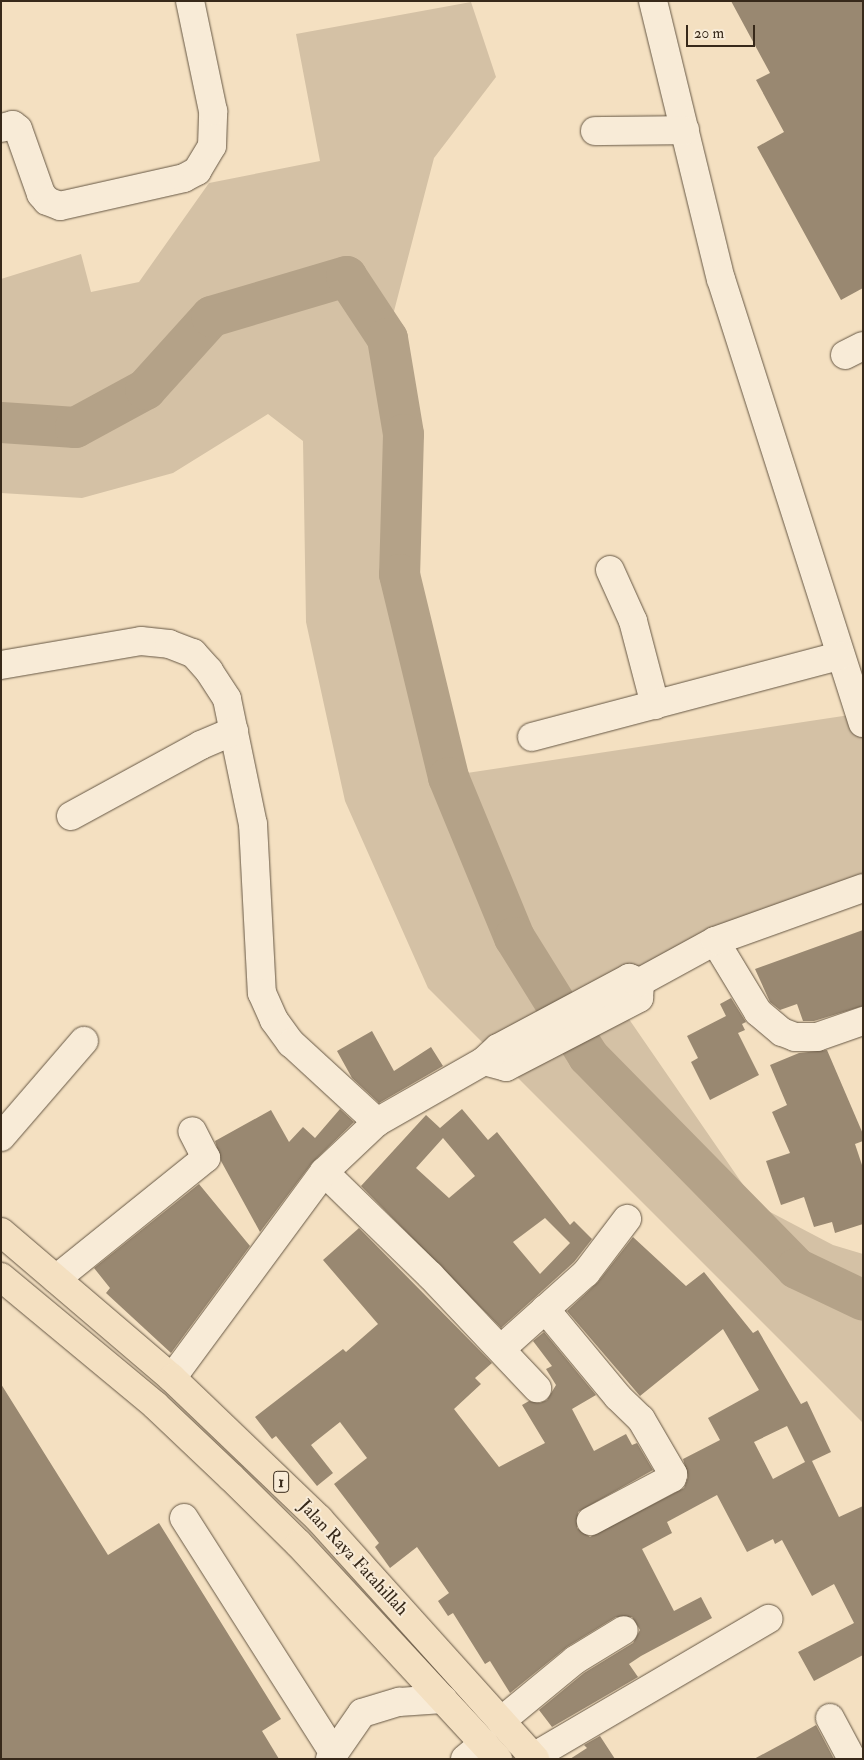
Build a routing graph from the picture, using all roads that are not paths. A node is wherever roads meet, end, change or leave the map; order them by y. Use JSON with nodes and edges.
{"nodes":[{"id":1,"x":190,"y":1,"type":"edge"},
{"id":2,"x":653,"y":1,"type":"edge"},
{"id":3,"x":1,"y":128,"type":"edge"},
{"id":4,"x":685,"y":130,"type":"junction"},
{"id":5,"x":595,"y":131,"type":"dead end"},
{"id":6,"x":610,"y":570,"type":"dead end"},
{"id":7,"x":840,"y":656,"type":"junction"},
{"id":8,"x":1,"y":665,"type":"edge"},
{"id":9,"x":655,"y":705,"type":"junction"},
{"id":10,"x":863,"y":723,"type":"edge"},
{"id":11,"x":234,"y":731,"type":"junction"},
{"id":12,"x":532,"y":737,"type":"dead end"},
{"id":13,"x":71,"y":816,"type":"dead end"},
{"id":14,"x":863,"y":888,"type":"edge"},
{"id":15,"x":715,"y":942,"type":"junction"},
{"id":16,"x":863,"y":1022,"type":"edge"},
{"id":17,"x":84,"y":1041,"type":"dead end"},
{"id":18,"x":377,"y":1122,"type":"junction"},
{"id":19,"x":192,"y":1131,"type":"dead end"},
{"id":20,"x":1,"y":1137,"type":"edge"},
{"id":21,"x":324,"y":1172,"type":"junction"},
{"id":22,"x":628,"y":1219,"type":"dead end"},
{"id":23,"x":1,"y":1232,"type":"edge"},
{"id":24,"x":1,"y":1277,"type":"edge"},
{"id":25,"x":56,"y":1279,"type":"junction"},
{"id":26,"x":545,"y":1309,"type":"junction"},
{"id":27,"x":502,"y":1348,"type":"junction"},
{"id":28,"x":172,"y":1378,"type":"junction"},
{"id":29,"x":537,"y":1388,"type":"dead end"},
{"id":30,"x":184,"y":1518,"type":"dead end"},
{"id":31,"x":592,"y":1521,"type":"dead end"},
{"id":32,"x":768,"y":1619,"type":"dead end"},
{"id":33,"x":624,"y":1630,"type":"dead end"},
{"id":34,"x":443,"y":1699,"type":"junction"},
{"id":35,"x":830,"y":1718,"type":"dead end"},
{"id":36,"x":501,"y":1721,"type":"junction"},
{"id":37,"x":482,"y":1754,"type":"edge"},
{"id":38,"x":331,"y":1755,"type":"edge"},
{"id":39,"x":534,"y":1758,"type":"edge"},
{"id":40,"x":852,"y":1759,"type":"edge"}],
"edges":[{"from":1,"to":3,"type":"street"},
{"from":2,"to":4,"type":"street"},
{"from":4,"to":5,"type":"street"},
{"from":4,"to":7,"type":"street"},
{"from":6,"to":9,"type":"street"},
{"from":7,"to":9,"type":"street"},
{"from":7,"to":10,"type":"street"},
{"from":8,"to":11,"type":"street"},
{"from":9,"to":12,"type":"street"},
{"from":11,"to":13,"type":"street"},
{"from":11,"to":18,"type":"street"},
{"from":14,"to":15,"type":"street"},
{"from":15,"to":16,"type":"street"},
{"from":15,"to":18,"type":"street"},
{"from":17,"to":20,"type":"street"},
{"from":18,"to":21,"type":"street"},
{"from":19,"to":25,"type":"street"},
{"from":21,"to":27,"type":"street"},
{"from":21,"to":28,"type":"street"},
{"from":22,"to":26,"type":"street"},
{"from":23,"to":25,"type":"highway","name":"Jalan Raya Fatahillah","number":"1"},
{"from":24,"to":34,"type":"highway","name":"Jalan Raya Fatahillah","number":"1"},
{"from":25,"to":28,"type":"highway","name":"Jalan Raya Fatahillah","number":"1"},
{"from":26,"to":27,"type":"street"},
{"from":26,"to":31,"type":"street"},
{"from":27,"to":29,"type":"street"},
{"from":28,"to":36,"type":"highway","name":"Jalan Raya Fatahillah","number":"1"},
{"from":30,"to":38,"type":"street"},
{"from":32,"to":39,"type":"street"},
{"from":33,"to":36,"type":"street"},
{"from":34,"to":37,"type":"highway","name":"Jalan Raya Fatahillah","number":"1"},
{"from":34,"to":38,"type":"street"},
{"from":35,"to":40,"type":"street"},
{"from":36,"to":39,"type":"highway","name":"Jalan Raya Fatahillah","number":"1"}]}
